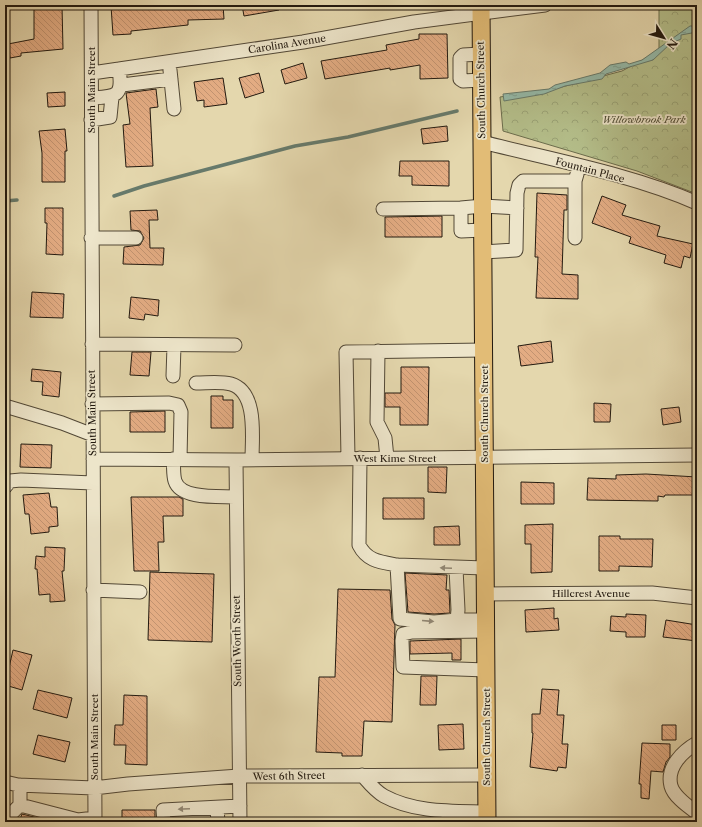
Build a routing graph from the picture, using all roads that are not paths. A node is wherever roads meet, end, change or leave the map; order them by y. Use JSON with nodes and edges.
{"nodes":[{"id":1,"x":90,"y":5,"type":"edge"},
{"id":2,"x":545,"y":5,"type":"edge"},
{"id":3,"x":481,"y":9,"type":"edge"},
{"id":4,"x":169,"y":62,"type":"junction"},
{"id":5,"x":119,"y":69,"type":"junction"},
{"id":6,"x":92,"y":73,"type":"junction"},
{"id":7,"x":171,"y":79,"type":"junction"},
{"id":8,"x":122,"y":85,"type":"junction"},
{"id":9,"x":112,"y":97,"type":"junction"},
{"id":10,"x":92,"y":98,"type":"junction"},
{"id":11,"x":174,"y":109,"type":"dead end"},
{"id":12,"x":91,"y":120,"type":"junction"},
{"id":13,"x":482,"y":142,"type":"junction"},
{"id":14,"x":579,"y":166,"type":"junction"},
{"id":15,"x":575,"y":181,"type":"junction"},
{"id":16,"x":697,"y":203,"type":"edge"},
{"id":17,"x":483,"y":206,"type":"junction"},
{"id":18,"x":461,"y":208,"type":"junction"},
{"id":19,"x":517,"y":208,"type":"junction"},
{"id":20,"x":383,"y":209,"type":"dead end"},
{"id":21,"x":483,"y":230,"type":"junction"},
{"id":22,"x":91,"y":238,"type":"junction"},
{"id":23,"x":136,"y":238,"type":"dead end"},
{"id":24,"x":575,"y":238,"type":"dead end"},
{"id":25,"x":483,"y":252,"type":"junction"},
{"id":26,"x":92,"y":344,"type":"junction"},
{"id":27,"x":235,"y":345,"type":"dead end"},
{"id":28,"x":174,"y":346,"type":"junction"},
{"id":29,"x":484,"y":350,"type":"junction"},
{"id":30,"x":378,"y":351,"type":"junction"},
{"id":31,"x":173,"y":376,"type":"dead end"},
{"id":32,"x":196,"y":383,"type":"dead end"},
{"id":33,"x":92,"y":404,"type":"junction"},
{"id":34,"x":5,"y":406,"type":"edge"},
{"id":35,"x":93,"y":435,"type":"junction"},
{"id":36,"x":697,"y":455,"type":"edge"},
{"id":37,"x":484,"y":457,"type":"junction"},
{"id":38,"x":354,"y":458,"type":"junction"},
{"id":39,"x":387,"y":458,"type":"junction"},
{"id":40,"x":93,"y":459,"type":"junction"},
{"id":41,"x":177,"y":459,"type":"junction"},
{"id":42,"x":236,"y":460,"type":"junction"},
{"id":43,"x":252,"y":460,"type":"junction"},
{"id":44,"x":93,"y":483,"type":"junction"},
{"id":45,"x":5,"y":487,"type":"edge"},
{"id":46,"x":236,"y":497,"type":"junction"},
{"id":47,"x":397,"y":565,"type":"junction"},
{"id":48,"x":456,"y":568,"type":"junction"},
{"id":49,"x":485,"y":568,"type":"junction"},
{"id":50,"x":93,"y":590,"type":"junction"},
{"id":51,"x":140,"y":592,"type":"dead end"},
{"id":52,"x":485,"y":594,"type":"junction"},
{"id":53,"x":697,"y":598,"type":"edge"},
{"id":54,"x":457,"y":620,"type":"junction"},
{"id":55,"x":486,"y":625,"type":"junction"},
{"id":56,"x":486,"y":670,"type":"junction"},
{"id":57,"x":697,"y":744,"type":"edge"},
{"id":58,"x":362,"y":775,"type":"junction"},
{"id":59,"x":486,"y":775,"type":"junction"},
{"id":60,"x":240,"y":776,"type":"junction"},
{"id":61,"x":5,"y":782,"type":"edge"},
{"id":62,"x":20,"y":785,"type":"junction"},
{"id":63,"x":94,"y":788,"type":"junction"},
{"id":64,"x":20,"y":805,"type":"junction"},
{"id":65,"x":240,"y":806,"type":"junction"},
{"id":66,"x":217,"y":808,"type":"junction"},
{"id":67,"x":5,"y":812,"type":"edge"},
{"id":68,"x":697,"y":813,"type":"edge"},
{"id":69,"x":487,"y":817,"type":"edge"},
{"id":70,"x":95,"y":820,"type":"edge"},
{"id":71,"x":164,"y":822,"type":"edge"},
{"id":72,"x":218,"y":822,"type":"edge"},
{"id":73,"x":240,"y":822,"type":"edge"}],
"edges":[{"from":1,"to":6,"type":"street","name":"South Main Street"},
{"from":2,"to":3,"type":"street","name":"Carolina Avenue"},
{"from":3,"to":4,"type":"street","name":"Carolina Avenue"},
{"from":3,"to":13,"type":"main road","name":"South Church Street"},
{"from":4,"to":5,"type":"street","name":"Carolina Avenue"},
{"from":4,"to":7,"type":"street"},
{"from":5,"to":6,"type":"street","name":"Carolina Avenue"},
{"from":5,"to":8,"type":"street"},
{"from":6,"to":10,"type":"street","name":"South Main Street"},
{"from":7,"to":8,"type":"street"},
{"from":7,"to":11,"type":"street"},
{"from":8,"to":9,"type":"street"},
{"from":9,"to":10,"type":"street"},
{"from":9,"to":12,"type":"street"},
{"from":10,"to":12,"type":"street","name":"South Main Street"},
{"from":12,"to":22,"type":"street","name":"South Main Street"},
{"from":13,"to":14,"type":"street","name":"Fountain Place"},
{"from":13,"to":17,"type":"main road","name":"South Church Street"},
{"from":14,"to":15,"type":"street"},
{"from":14,"to":16,"type":"street","name":"Fountain Place"},
{"from":15,"to":19,"type":"street"},
{"from":15,"to":24,"type":"street"},
{"from":17,"to":18,"type":"street"},
{"from":17,"to":19,"type":"street"},
{"from":17,"to":21,"type":"main road","name":"South Church Street"},
{"from":18,"to":20,"type":"street"},
{"from":18,"to":21,"type":"street"},
{"from":19,"to":25,"type":"street"},
{"from":21,"to":25,"type":"main road","name":"South Church Street"},
{"from":22,"to":23,"type":"street"},
{"from":22,"to":26,"type":"street","name":"South Main Street"},
{"from":25,"to":29,"type":"main road","name":"South Church Street"},
{"from":26,"to":28,"type":"street"},
{"from":26,"to":33,"type":"street","name":"South Main Street"},
{"from":27,"to":28,"type":"street"},
{"from":28,"to":31,"type":"street"},
{"from":29,"to":30,"type":"street"},
{"from":29,"to":37,"type":"main road","name":"South Church Street"},
{"from":30,"to":38,"type":"street"},
{"from":30,"to":39,"type":"street"},
{"from":32,"to":43,"type":"street"},
{"from":33,"to":35,"type":"street","name":"South Main Street"},
{"from":33,"to":41,"type":"street"},
{"from":34,"to":35,"type":"street"},
{"from":35,"to":40,"type":"street","name":"South Main Street"},
{"from":36,"to":37,"type":"street","name":"West Kime Street"},
{"from":37,"to":39,"type":"street","name":"West Kime Street"},
{"from":37,"to":49,"type":"main road","name":"South Church Street"},
{"from":38,"to":39,"type":"street","name":"West Kime Street"},
{"from":38,"to":43,"type":"street","name":"West Kime Street"},
{"from":38,"to":47,"type":"street"},
{"from":40,"to":41,"type":"street","name":"West Kime Street"},
{"from":40,"to":44,"type":"street","name":"South Main Street"},
{"from":41,"to":42,"type":"street","name":"West Kime Street"},
{"from":41,"to":46,"type":"street"},
{"from":42,"to":43,"type":"street","name":"West Kime Street"},
{"from":42,"to":46,"type":"street","name":"South Worth Street"},
{"from":44,"to":45,"type":"street"},
{"from":44,"to":50,"type":"street","name":"South Main Street"},
{"from":46,"to":60,"type":"street","name":"South Worth Street"},
{"from":48,"to":47,"type":"street","one_way":true},
{"from":47,"to":54,"type":"street","one_way":true},
{"from":48,"to":49,"type":"street"},
{"from":48,"to":54,"type":"street"},
{"from":49,"to":52,"type":"main road","name":"South Church Street"},
{"from":50,"to":51,"type":"street"},
{"from":50,"to":63,"type":"street","name":"South Main Street"},
{"from":52,"to":53,"type":"street","name":"Hillcrest Avenue"},
{"from":52,"to":55,"type":"main road","name":"South Church Street"},
{"from":54,"to":55,"type":"street"},
{"from":55,"to":56,"type":"main road","name":"South Church Street"},
{"from":55,"to":56,"type":"street"},
{"from":56,"to":59,"type":"main road","name":"South Church Street"},
{"from":57,"to":68,"type":"street"},
{"from":58,"to":59,"type":"street","name":"West 6th Street"},
{"from":58,"to":60,"type":"street","name":"West 6th Street"},
{"from":58,"to":69,"type":"street"},
{"from":59,"to":69,"type":"main road","name":"South Church Street"},
{"from":60,"to":63,"type":"street","name":"West 6th Street"},
{"from":60,"to":65,"type":"street","name":"South Worth Street"},
{"from":61,"to":62,"type":"street","name":"West 6th Street"},
{"from":62,"to":63,"type":"street","name":"West 6th Street"},
{"from":62,"to":64,"type":"street"},
{"from":63,"to":70,"type":"street","name":"South Main Street"},
{"from":64,"to":67,"type":"street"},
{"from":64,"to":70,"type":"street"},
{"from":65,"to":66,"type":"street"},
{"from":65,"to":73,"type":"street","name":"South Worth Street"},
{"from":66,"to":71,"type":"street","one_way":true},
{"from":66,"to":72,"type":"street"}]}
